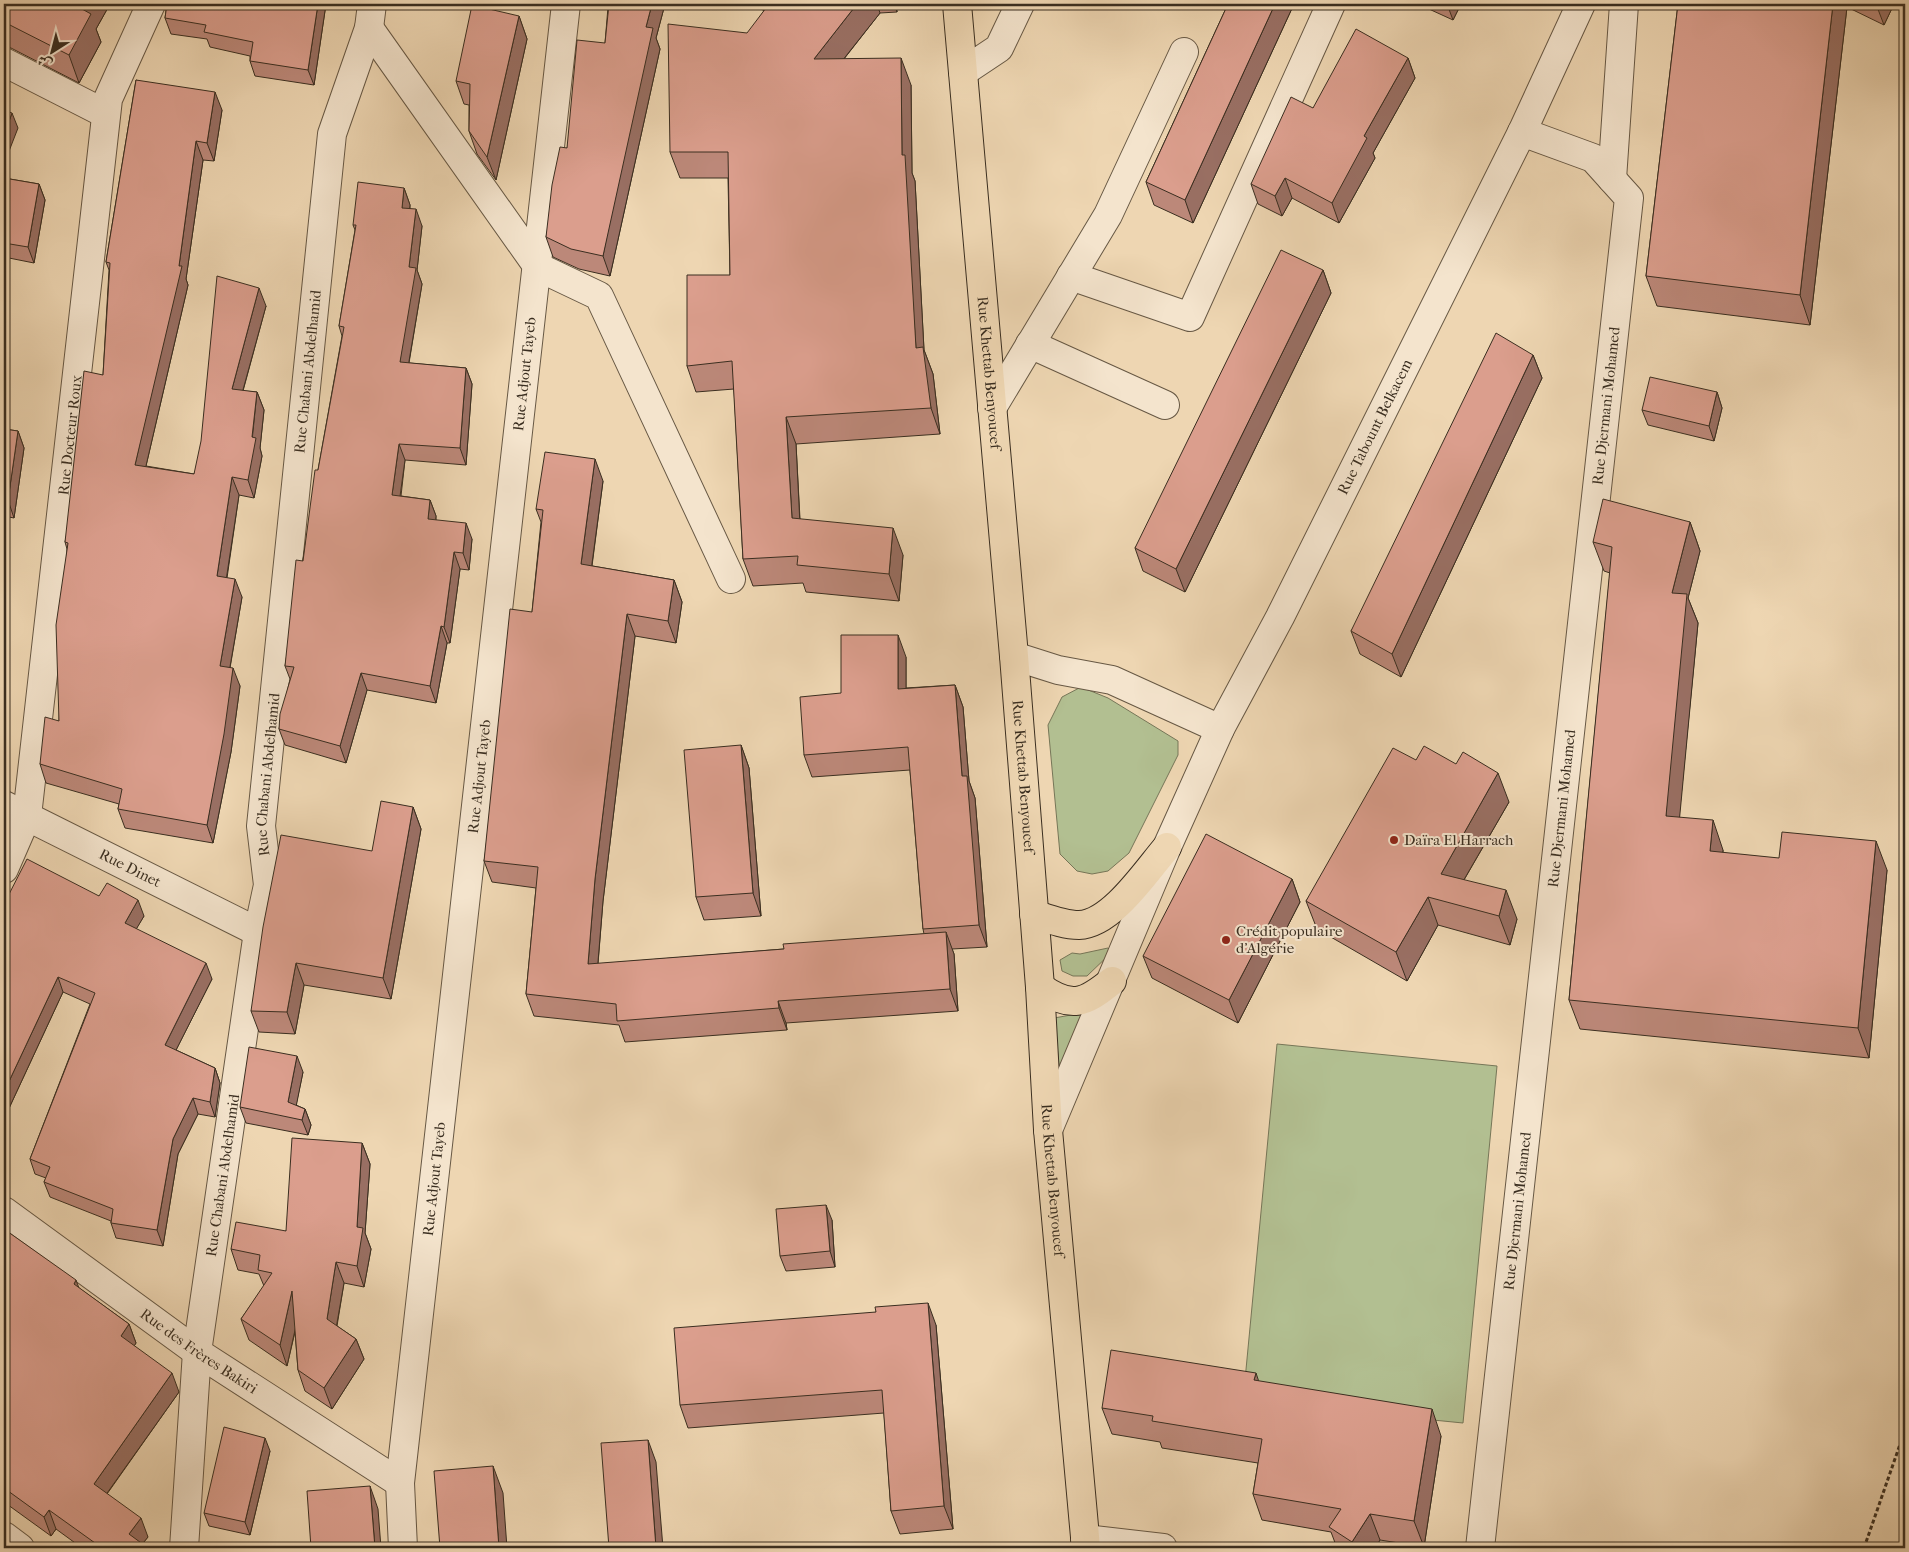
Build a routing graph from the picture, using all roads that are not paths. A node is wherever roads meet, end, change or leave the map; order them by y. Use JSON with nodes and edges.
{"nodes":[{"id":1,"x":151,"y":4,"type":"edge"},
{"id":2,"x":566,"y":4,"type":"edge"},
{"id":3,"x":957,"y":4,"type":"edge"},
{"id":4,"x":1020,"y":4,"type":"edge"},
{"id":5,"x":1332,"y":4,"type":"edge"},
{"id":6,"x":1580,"y":4,"type":"edge"},
{"id":7,"x":1624,"y":4,"type":"edge"},
{"id":8,"x":370,"y":16,"type":"edge"},
{"id":9,"x":1184,"y":52,"type":"dead end"},
{"id":10,"x":4,"y":62,"type":"edge"},
{"id":11,"x":963,"y":72,"type":"junction"},
{"id":12,"x":106,"y":114,"type":"junction"},
{"id":13,"x":1522,"y":132,"type":"junction"},
{"id":14,"x":1612,"y":179,"type":"junction"},
{"id":15,"x":538,"y":267,"type":"junction"},
{"id":16,"x":1071,"y":276,"type":"junction"},
{"id":17,"x":1030,"y":344,"type":"junction"},
{"id":18,"x":1165,"y":404,"type":"dead end"},
{"id":19,"x":992,"y":408,"type":"junction"},
{"id":20,"x":731,"y":579,"type":"dead end"},
{"id":21,"x":1014,"y":656,"type":"junction"},
{"id":22,"x":1220,"y":728,"type":"junction"},
{"id":23,"x":15,"y":811,"type":"edge"},
{"id":24,"x":1167,"y":847,"type":"junction"},
{"id":25,"x":4,"y":869,"type":"edge"},
{"id":26,"x":1034,"y":914,"type":"junction"},
{"id":27,"x":258,"y":932,"type":"junction"},
{"id":28,"x":1112,"y":981,"type":"junction"},
{"id":29,"x":1040,"y":987,"type":"junction"},
{"id":30,"x":1048,"y":1130,"type":"junction"},
{"id":31,"x":4,"y":1211,"type":"edge"},
{"id":32,"x":197,"y":1352,"type":"junction"},
{"id":33,"x":400,"y":1483,"type":"junction"},
{"id":34,"x":4,"y":1536,"type":"edge"},
{"id":35,"x":1086,"y":1544,"type":"edge"},
{"id":36,"x":20,"y":1548,"type":"edge"},
{"id":37,"x":184,"y":1548,"type":"edge"},
{"id":38,"x":403,"y":1548,"type":"edge"},
{"id":39,"x":1163,"y":1548,"type":"edge"},
{"id":40,"x":1480,"y":1548,"type":"edge"}],
"edges":[{"from":1,"to":12,"type":"street","name":"Rue Docteur Roux"},
{"from":2,"to":15,"type":"street","name":"Rue Adjout Tayeb"},
{"from":3,"to":11,"type":"main road","name":"Rue Khettab Benyoucef"},
{"from":4,"to":11,"type":"street"},
{"from":5,"to":16,"type":"street"},
{"from":6,"to":13,"type":"street","name":"Rue Tabount Belkacem"},
{"from":7,"to":14,"type":"street"},
{"from":8,"to":15,"type":"street"},
{"from":8,"to":27,"type":"street","name":"Rue Chabani Abdelhamid"},
{"from":9,"to":16,"type":"street"},
{"from":10,"to":12,"type":"street"},
{"from":11,"to":19,"type":"main road","name":"Rue Khettab Benyoucef"},
{"from":12,"to":23,"type":"street","name":"Rue Docteur Roux"},
{"from":13,"to":14,"type":"street","name":"Rue Djermani Mohamed"},
{"from":13,"to":22,"type":"street","name":"Rue Tabount Belkacem"},
{"from":14,"to":40,"type":"street","name":"Rue Djermani Mohamed"},
{"from":15,"to":20,"type":"street"},
{"from":15,"to":33,"type":"street","name":"Rue Adjout Tayeb"},
{"from":16,"to":17,"type":"street"},
{"from":17,"to":18,"type":"street"},
{"from":17,"to":19,"type":"street"},
{"from":19,"to":21,"type":"main road","name":"Rue Khettab Benyoucef"},
{"from":21,"to":22,"type":"street"},
{"from":21,"to":26,"type":"main road","name":"Rue Khettab Benyoucef"},
{"from":22,"to":24,"type":"street","name":"Rue Tabount Belkacem"},
{"from":23,"to":25,"type":"street","name":"Rue Docteur Roux"},
{"from":23,"to":27,"type":"street","name":"Rue Dinet"},
{"from":24,"to":26,"type":"main road"},
{"from":24,"to":28,"type":"street","name":"Rue Tabount Belkacem"},
{"from":26,"to":29,"type":"main road","name":"Rue Khettab Benyoucef"},
{"from":27,"to":32,"type":"street","name":"Rue Chabani Abdelhamid"},
{"from":28,"to":29,"type":"main road"},
{"from":28,"to":30,"type":"street","name":"Rue Tabount Belkacem"},
{"from":29,"to":30,"type":"main road","name":"Rue Khettab Benyoucef"},
{"from":30,"to":35,"type":"main road","name":"Rue Khettab Benyoucef"},
{"from":31,"to":32,"type":"street","name":"Rue des Frères Bakiri"},
{"from":32,"to":33,"type":"street","name":"Rue des Frères Bakiri"},
{"from":32,"to":37,"type":"street","name":"Rue Chabani Abdelhamid"},
{"from":33,"to":38,"type":"street","name":"Rue Adjout Tayeb"},
{"from":34,"to":36,"type":"street"},
{"from":35,"to":39,"type":"street"}]}
